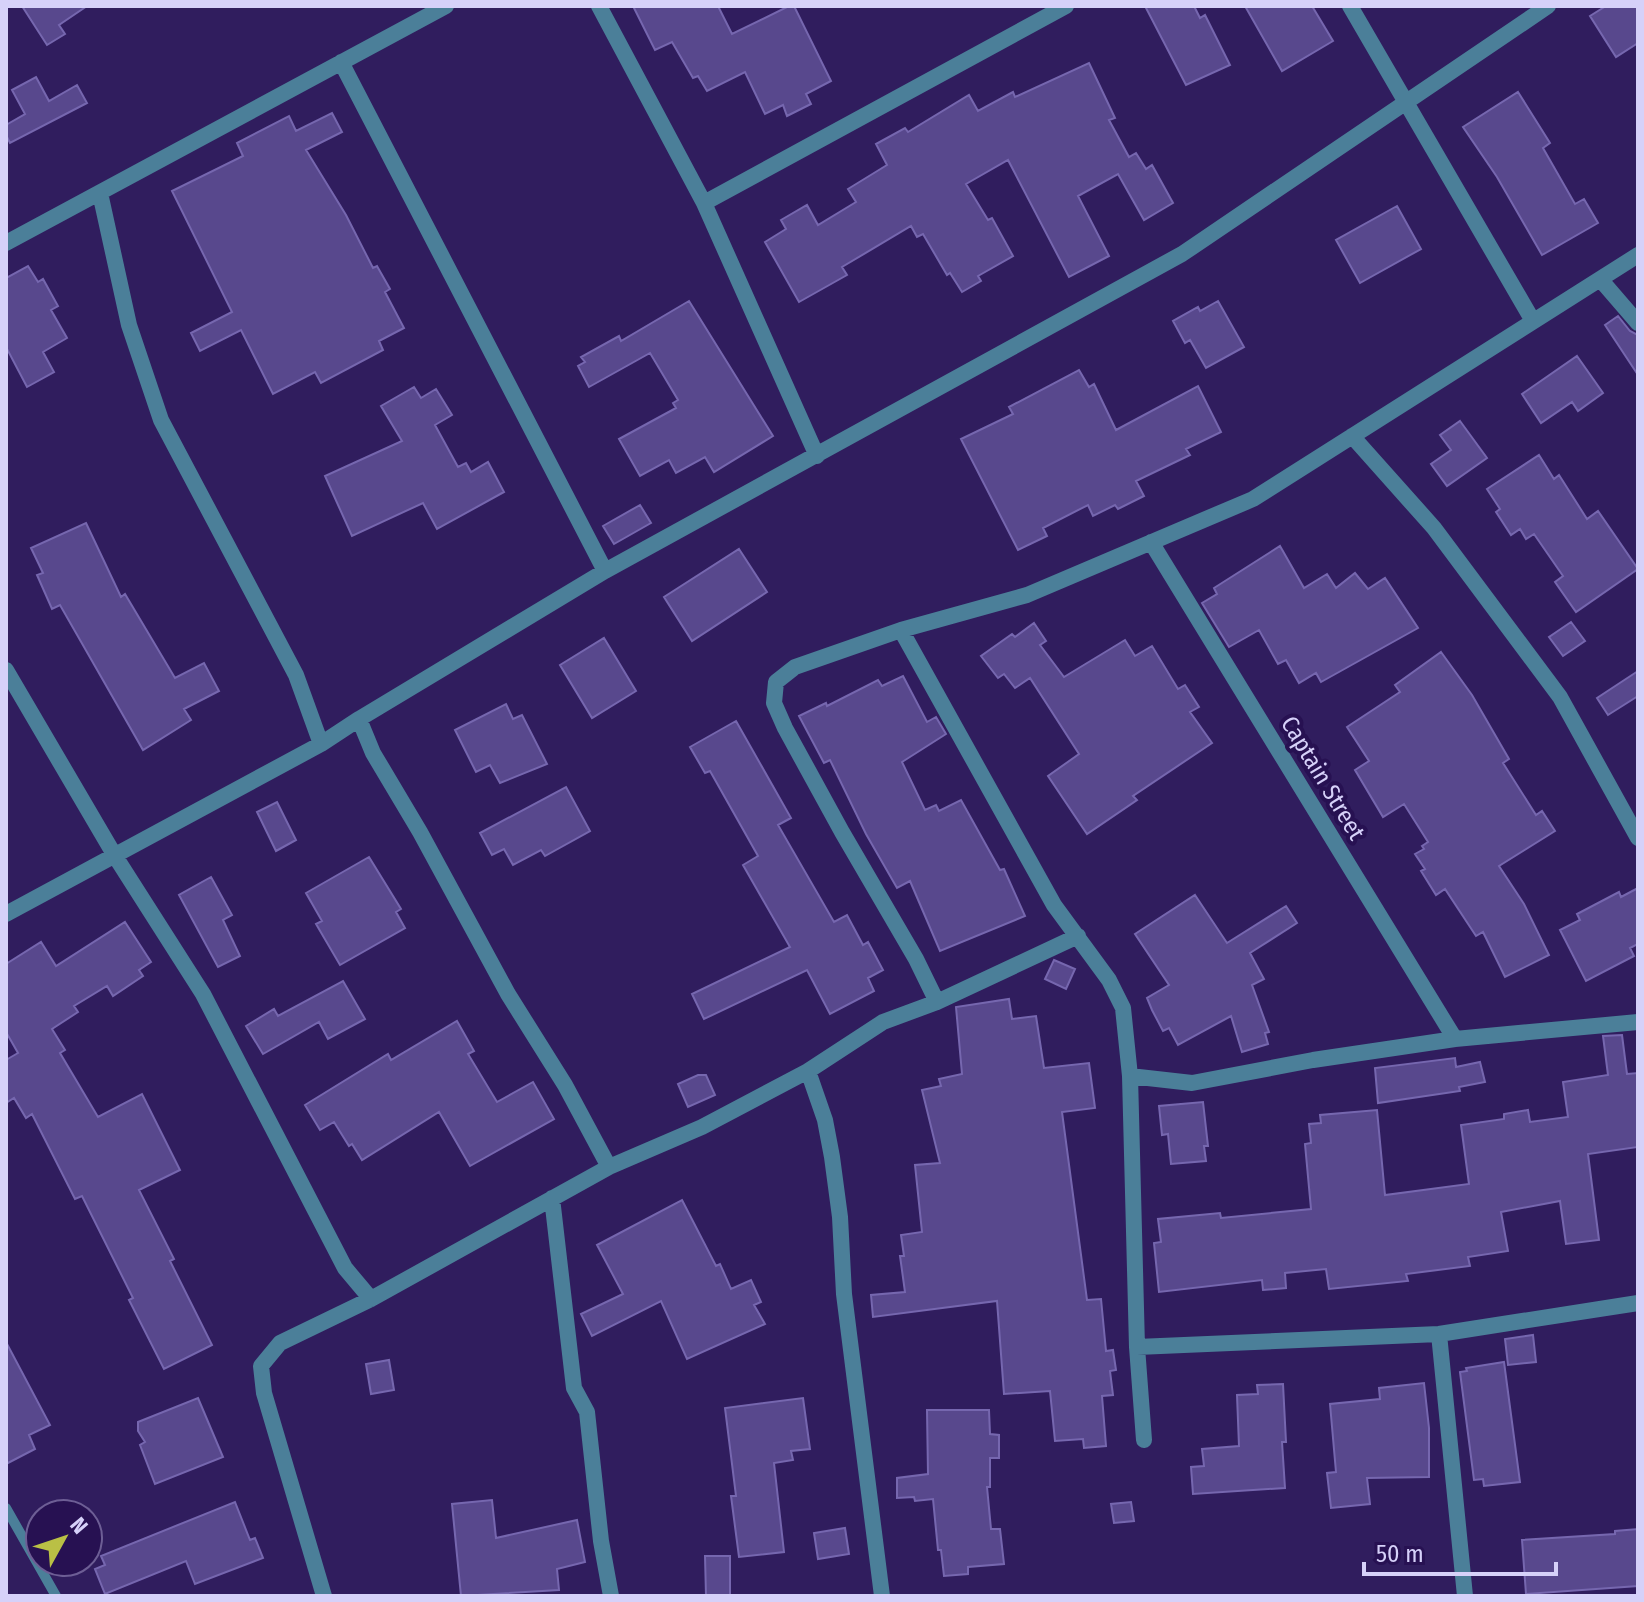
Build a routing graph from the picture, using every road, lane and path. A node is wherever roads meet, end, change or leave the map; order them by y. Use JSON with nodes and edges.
{"nodes":[{"id":1,"x":446,"y":6,"type":"edge"},
{"id":2,"x":599,"y":6,"type":"edge"},
{"id":3,"x":1066,"y":6,"type":"edge"},
{"id":4,"x":1350,"y":6,"type":"edge"},
{"id":5,"x":1548,"y":6,"type":"edge"},
{"id":6,"x":341,"y":62,"type":"junction"},
{"id":7,"x":1406,"y":101,"type":"junction"},
{"id":8,"x":100,"y":193,"type":"junction"},
{"id":9,"x":704,"y":203,"type":"junction"},
{"id":10,"x":6,"y":243,"type":"edge"},
{"id":11,"x":1638,"y":255,"type":"edge"},
{"id":12,"x":1600,"y":279,"type":"junction"},
{"id":13,"x":1533,"y":321,"type":"junction"},
{"id":14,"x":1638,"y":323,"type":"edge"},
{"id":15,"x":1352,"y":436,"type":"junction"},
{"id":16,"x":817,"y":456,"type":"junction"},
{"id":17,"x":1151,"y":542,"type":"junction"},
{"id":18,"x":605,"y":571,"type":"junction"},
{"id":19,"x":901,"y":630,"type":"junction"},
{"id":20,"x":6,"y":670,"type":"edge"},
{"id":21,"x":359,"y":719,"type":"junction"},
{"id":22,"x":321,"y":744,"type":"junction"},
{"id":23,"x":1638,"y":838,"type":"edge"},
{"id":24,"x":115,"y":856,"type":"junction"},
{"id":25,"x":6,"y":914,"type":"edge"},
{"id":26,"x":1078,"y":936,"type":"junction"},
{"id":27,"x":937,"y":1002,"type":"junction"},
{"id":28,"x":1638,"y":1022,"type":"edge"},
{"id":29,"x":1455,"y":1039,"type":"junction"},
{"id":30,"x":808,"y":1071,"type":"junction"},
{"id":31,"x":1130,"y":1076,"type":"junction"},
{"id":32,"x":609,"y":1167,"type":"junction"},
{"id":33,"x":552,"y":1198,"type":"junction"},
{"id":34,"x":371,"y":1299,"type":"junction"},
{"id":35,"x":1638,"y":1303,"type":"edge"},
{"id":36,"x":1439,"y":1334,"type":"junction"},
{"id":37,"x":1137,"y":1347,"type":"junction"},
{"id":38,"x":1144,"y":1440,"type":"dead end"},
{"id":39,"x":6,"y":1508,"type":"edge"},
{"id":40,"x":56,"y":1596,"type":"edge"},
{"id":41,"x":324,"y":1596,"type":"edge"},
{"id":42,"x":611,"y":1596,"type":"edge"},
{"id":43,"x":882,"y":1596,"type":"edge"},
{"id":44,"x":1465,"y":1596,"type":"edge"}],
"edges":[{"from":1,"to":6,"type":"street"},
{"from":2,"to":9,"type":"street"},
{"from":3,"to":9,"type":"street"},
{"from":4,"to":7,"type":"street"},
{"from":5,"to":7,"type":"street"},
{"from":6,"to":8,"type":"street"},
{"from":6,"to":18,"type":"street"},
{"from":7,"to":13,"type":"street"},
{"from":7,"to":16,"type":"street"},
{"from":8,"to":10,"type":"street"},
{"from":8,"to":22,"type":"street"},
{"from":9,"to":16,"type":"street"},
{"from":11,"to":12,"type":"street"},
{"from":12,"to":13,"type":"street"},
{"from":12,"to":14,"type":"street"},
{"from":13,"to":15,"type":"street"},
{"from":15,"to":17,"type":"street"},
{"from":15,"to":23,"type":"street"},
{"from":16,"to":18,"type":"street"},
{"from":17,"to":19,"type":"street"},
{"from":17,"to":29,"type":"street","name":"Captain Street"},
{"from":18,"to":21,"type":"street"},
{"from":19,"to":26,"type":"street"},
{"from":19,"to":27,"type":"street"},
{"from":20,"to":24,"type":"street"},
{"from":21,"to":22,"type":"street"},
{"from":21,"to":32,"type":"street"},
{"from":22,"to":24,"type":"street"},
{"from":24,"to":25,"type":"street"},
{"from":24,"to":34,"type":"street"},
{"from":26,"to":27,"type":"street"},
{"from":26,"to":31,"type":"street"},
{"from":27,"to":30,"type":"street"},
{"from":28,"to":29,"type":"street"},
{"from":29,"to":31,"type":"street"},
{"from":30,"to":32,"type":"street"},
{"from":30,"to":43,"type":"street"},
{"from":31,"to":37,"type":"street"},
{"from":32,"to":33,"type":"street"},
{"from":33,"to":34,"type":"street"},
{"from":33,"to":42,"type":"street"},
{"from":34,"to":41,"type":"street"},
{"from":35,"to":36,"type":"street"},
{"from":36,"to":37,"type":"street"},
{"from":36,"to":44,"type":"street"},
{"from":37,"to":38,"type":"street"},
{"from":39,"to":40,"type":"lane"}]}
